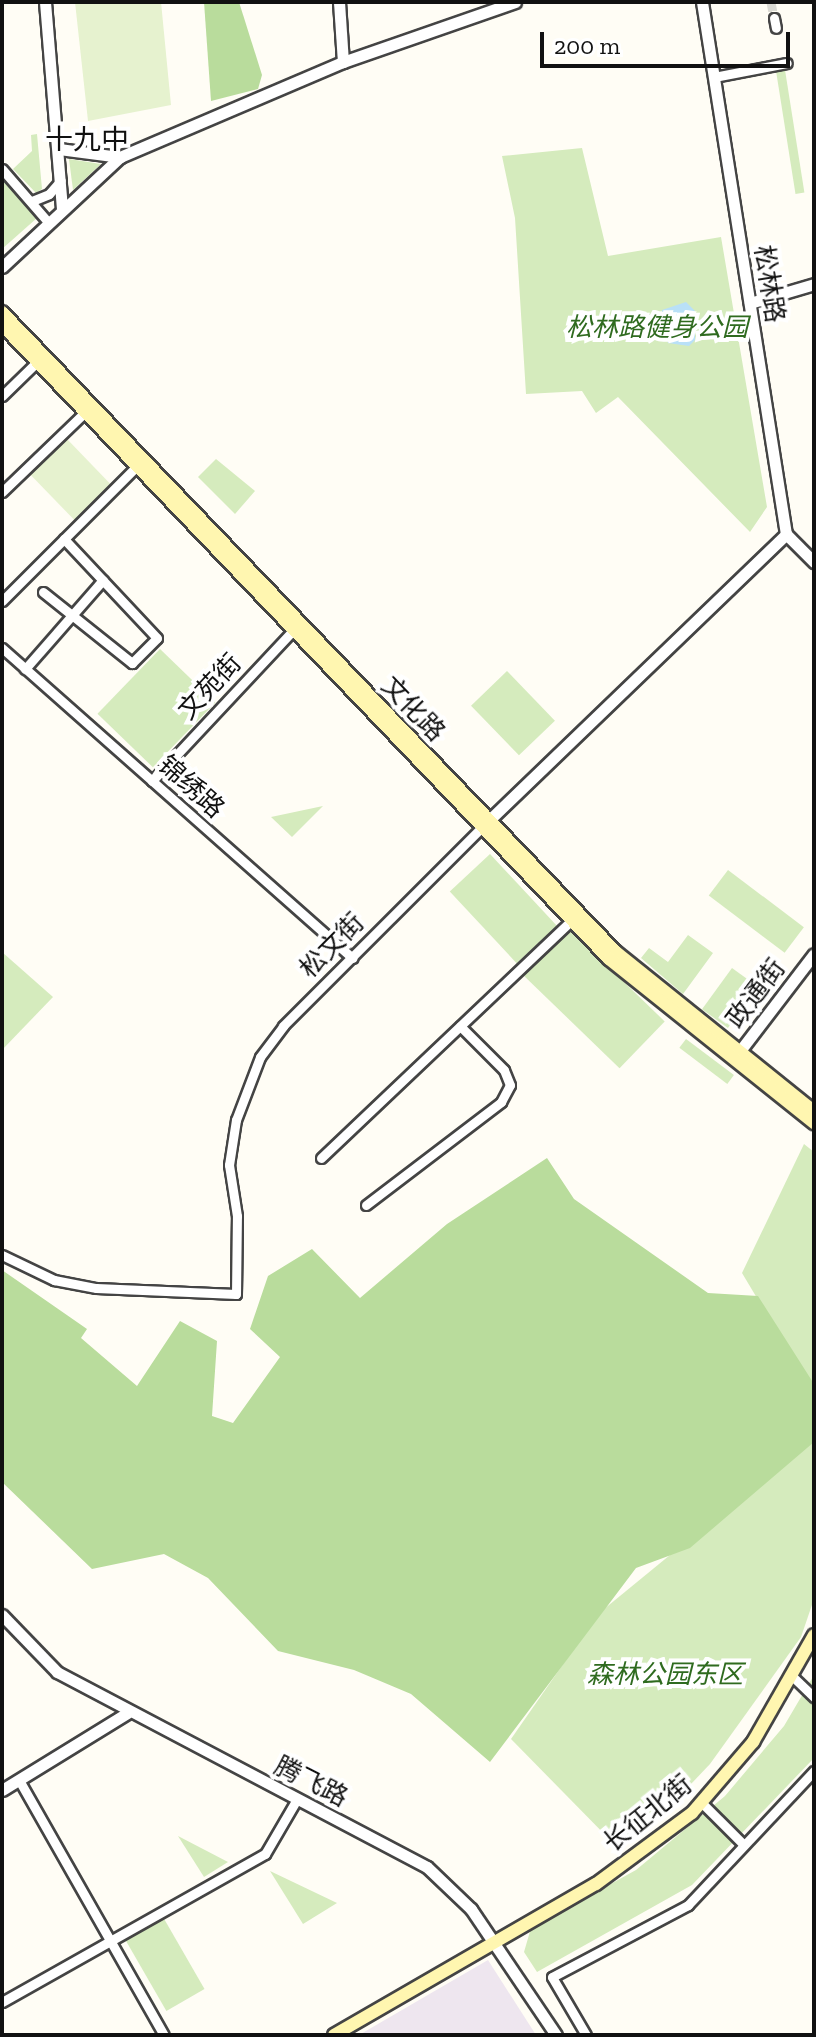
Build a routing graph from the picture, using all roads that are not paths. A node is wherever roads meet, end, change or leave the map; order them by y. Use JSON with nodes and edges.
{"nodes":[{"id":1,"x":45,"y":2,"type":"edge"},
{"id":2,"x":339,"y":2,"type":"edge"},
{"id":3,"x":515,"y":2,"type":"edge"},
{"id":4,"x":702,"y":2,"type":"edge"},
{"id":5,"x":343,"y":62,"type":"junction"},
{"id":6,"x":787,"y":63,"type":"dead end"},
{"id":7,"x":714,"y":77,"type":"junction"},
{"id":8,"x":59,"y":149,"type":"junction"},
{"id":9,"x":120,"y":157,"type":"junction"},
{"id":10,"x":2,"y":169,"type":"edge"},
{"id":11,"x":62,"y":179,"type":"junction"},
{"id":12,"x":32,"y":201,"type":"junction"},
{"id":13,"x":62,"y":209,"type":"junction"},
{"id":14,"x":48,"y":222,"type":"junction"},
{"id":15,"x":2,"y":267,"type":"edge"},
{"id":16,"x":814,"y":284,"type":"edge"},
{"id":17,"x":750,"y":303,"type":"junction"},
{"id":18,"x":2,"y":312,"type":"edge"},
{"id":19,"x":2,"y":325,"type":"edge"},
{"id":20,"x":37,"y":362,"type":"junction"},
{"id":21,"x":2,"y":396,"type":"edge"},
{"id":22,"x":85,"y":412,"type":"junction"},
{"id":23,"x":137,"y":466,"type":"junction"},
{"id":24,"x":2,"y":492,"type":"edge"},
{"id":25,"x":786,"y":534,"type":"junction"},
{"id":26,"x":64,"y":539,"type":"junction"},
{"id":27,"x":814,"y":562,"type":"edge"},
{"id":28,"x":103,"y":580,"type":"junction"},
{"id":29,"x":43,"y":592,"type":"dead end"},
{"id":30,"x":2,"y":601,"type":"edge"},
{"id":31,"x":73,"y":615,"type":"junction"},
{"id":32,"x":297,"y":626,"type":"junction"},
{"id":33,"x":2,"y":648,"type":"edge"},
{"id":34,"x":25,"y":669,"type":"junction"},
{"id":35,"x":152,"y":781,"type":"junction"},
{"id":36,"x":486,"y":824,"type":"junction"},
{"id":37,"x":575,"y":917,"type":"junction"},
{"id":38,"x":814,"y":954,"type":"edge"},
{"id":39,"x":352,"y":958,"type":"junction"},
{"id":40,"x":460,"y":1026,"type":"junction"},
{"id":41,"x":737,"y":1056,"type":"junction"},
{"id":42,"x":814,"y":1111,"type":"edge"},
{"id":43,"x":814,"y":1123,"type":"edge"},
{"id":44,"x":321,"y":1158,"type":"dead end"},
{"id":45,"x":366,"y":1205,"type":"dead end"},
{"id":46,"x":2,"y":1255,"type":"edge"},
{"id":47,"x":2,"y":1615,"type":"edge"},
{"id":48,"x":814,"y":1635,"type":"edge"},
{"id":49,"x":791,"y":1675,"type":"junction"},
{"id":50,"x":814,"y":1697,"type":"edge"},
{"id":51,"x":127,"y":1713,"type":"junction"},
{"id":52,"x":814,"y":1771,"type":"edge"},
{"id":53,"x":19,"y":1780,"type":"junction"},
{"id":54,"x":2,"y":1790,"type":"edge"},
{"id":55,"x":297,"y":1799,"type":"junction"},
{"id":56,"x":702,"y":1803,"type":"junction"},
{"id":57,"x":744,"y":1845,"type":"junction"},
{"id":58,"x":110,"y":1940,"type":"junction"},
{"id":59,"x":493,"y":1943,"type":"junction"},
{"id":60,"x":2,"y":2002,"type":"edge"},
{"id":61,"x":164,"y":2035,"type":"edge"},
{"id":62,"x":334,"y":2035,"type":"edge"},
{"id":63,"x":556,"y":2035,"type":"edge"},
{"id":64,"x":586,"y":2035,"type":"edge"}],
"edges":[{"from":1,"to":8,"type":"street"},
{"from":2,"to":5,"type":"street"},
{"from":3,"to":5,"type":"street"},
{"from":4,"to":7,"type":"street","name":"松林路"},
{"from":5,"to":9,"type":"street"},
{"from":6,"to":7,"type":"street"},
{"from":7,"to":17,"type":"street","name":"松林路"},
{"from":8,"to":9,"type":"street"},
{"from":8,"to":11,"type":"street"},
{"from":9,"to":13,"type":"street"},
{"from":10,"to":12,"type":"street"},
{"from":11,"to":12,"type":"street"},
{"from":11,"to":13,"type":"street"},
{"from":12,"to":14,"type":"street"},
{"from":13,"to":14,"type":"street"},
{"from":14,"to":15,"type":"street"},
{"from":16,"to":17,"type":"street"},
{"from":17,"to":25,"type":"street","name":"松林路"},
{"from":18,"to":32,"type":"main road","name":"文化路"},
{"from":19,"to":20,"type":"main road","name":"文化路"},
{"from":20,"to":21,"type":"street"},
{"from":20,"to":22,"type":"main road","name":"文化路"},
{"from":22,"to":23,"type":"main road","name":"文化路"},
{"from":22,"to":24,"type":"street"},
{"from":23,"to":26,"type":"street"},
{"from":23,"to":32,"type":"main road","name":"文化路"},
{"from":25,"to":27,"type":"street"},
{"from":25,"to":36,"type":"street","name":"松文街"},
{"from":26,"to":28,"type":"street"},
{"from":26,"to":30,"type":"street"},
{"from":28,"to":31,"type":"street"},
{"from":28,"to":31,"type":"street"},
{"from":29,"to":31,"type":"street"},
{"from":31,"to":34,"type":"street"},
{"from":32,"to":35,"type":"street","name":"文苑街"},
{"from":32,"to":36,"type":"main road","name":"文化路"},
{"from":33,"to":34,"type":"street","name":"锦绣路"},
{"from":34,"to":35,"type":"street","name":"锦绣路"},
{"from":35,"to":39,"type":"street","name":"锦绣路"},
{"from":36,"to":37,"type":"main road","name":"文化路"},
{"from":36,"to":39,"type":"street","name":"松文街"},
{"from":37,"to":40,"type":"street"},
{"from":37,"to":41,"type":"main road","name":"文化路"},
{"from":38,"to":41,"type":"street","name":"政通街"},
{"from":39,"to":46,"type":"street","name":"松文街"},
{"from":40,"to":44,"type":"street"},
{"from":40,"to":45,"type":"street"},
{"from":41,"to":42,"type":"main road","name":"文化路"},
{"from":41,"to":43,"type":"main road","name":"文化路"},
{"from":47,"to":51,"type":"street","name":"腾飞路"},
{"from":48,"to":49,"type":"main road","name":"长征北街"},
{"from":49,"to":50,"type":"street"},
{"from":49,"to":56,"type":"main road","name":"长征北街"},
{"from":51,"to":53,"type":"street"},
{"from":51,"to":55,"type":"street","name":"腾飞路"},
{"from":52,"to":57,"type":"street"},
{"from":53,"to":54,"type":"street"},
{"from":53,"to":58,"type":"street"},
{"from":55,"to":58,"type":"street"},
{"from":55,"to":59,"type":"street","name":"腾飞路"},
{"from":56,"to":57,"type":"street"},
{"from":56,"to":59,"type":"main road","name":"长征北街"},
{"from":57,"to":64,"type":"street"},
{"from":58,"to":60,"type":"street"},
{"from":58,"to":61,"type":"street"},
{"from":59,"to":62,"type":"main road","name":"长征北街"},
{"from":59,"to":63,"type":"street","name":"腾飞路"}]}
